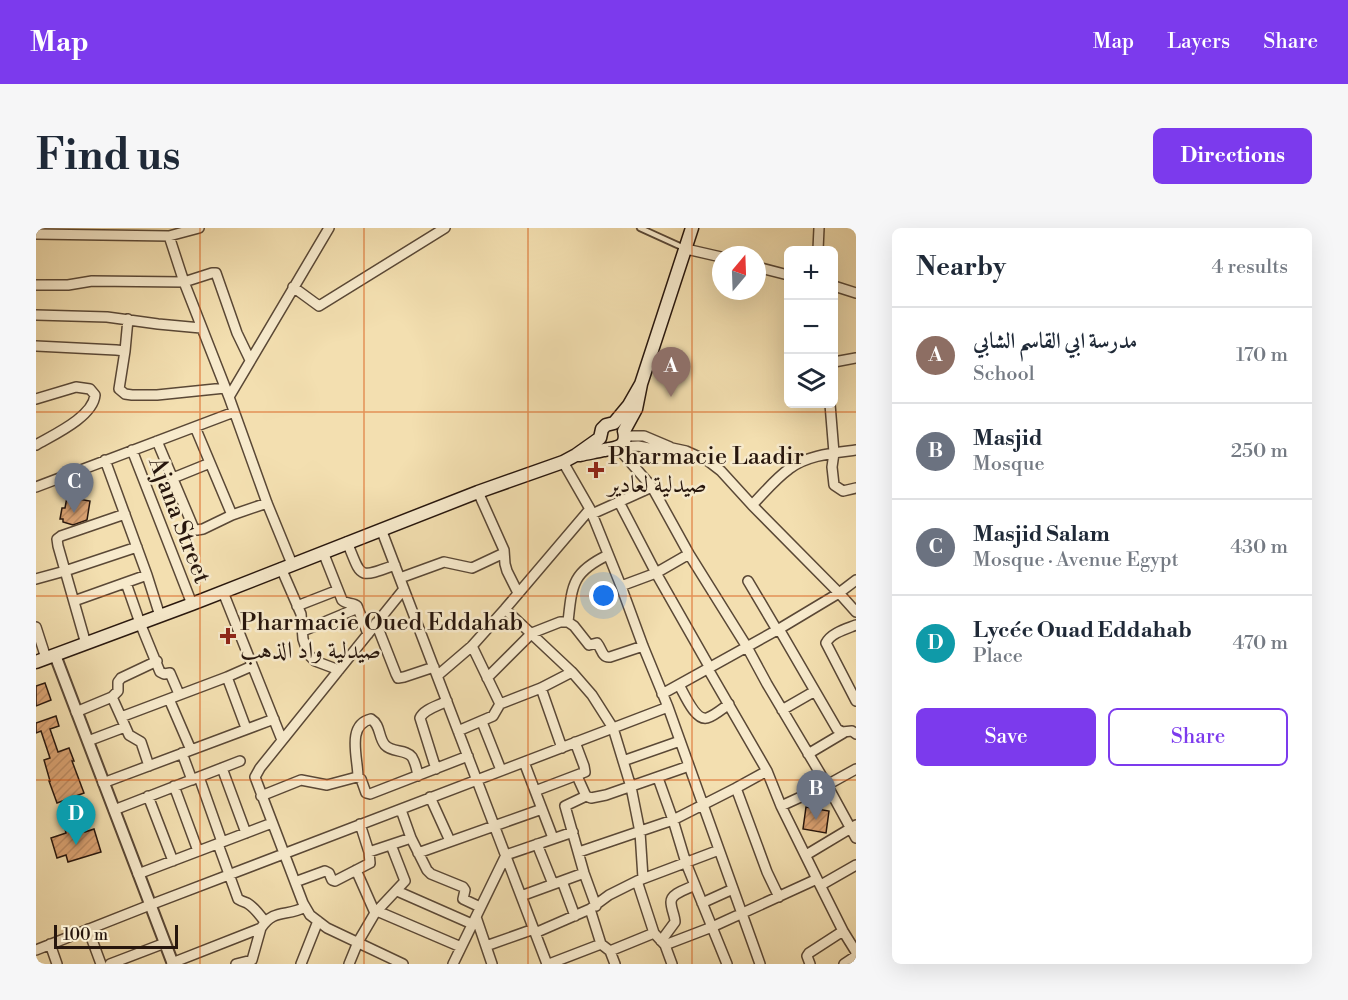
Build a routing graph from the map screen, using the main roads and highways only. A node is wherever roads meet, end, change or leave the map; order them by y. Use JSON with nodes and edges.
{"nodes":[{"id":1,"x":692,"y":228,"type":"edge"},
{"id":2,"x":600,"y":438,"type":"junction"},
{"id":3,"x":619,"y":439,"type":"junction"},
{"id":4,"x":576,"y":455,"type":"junction"},
{"id":5,"x":46,"y":658,"type":"edge"}],
"edges":[{"from":1,"to":3,"type":"main road"},
{"from":2,"to":3,"type":"main road"},
{"from":2,"to":3,"type":"main road"},
{"from":2,"to":4,"type":"main road"},
{"from":3,"to":4,"type":"main road"},
{"from":4,"to":5,"type":"main road"}]}
